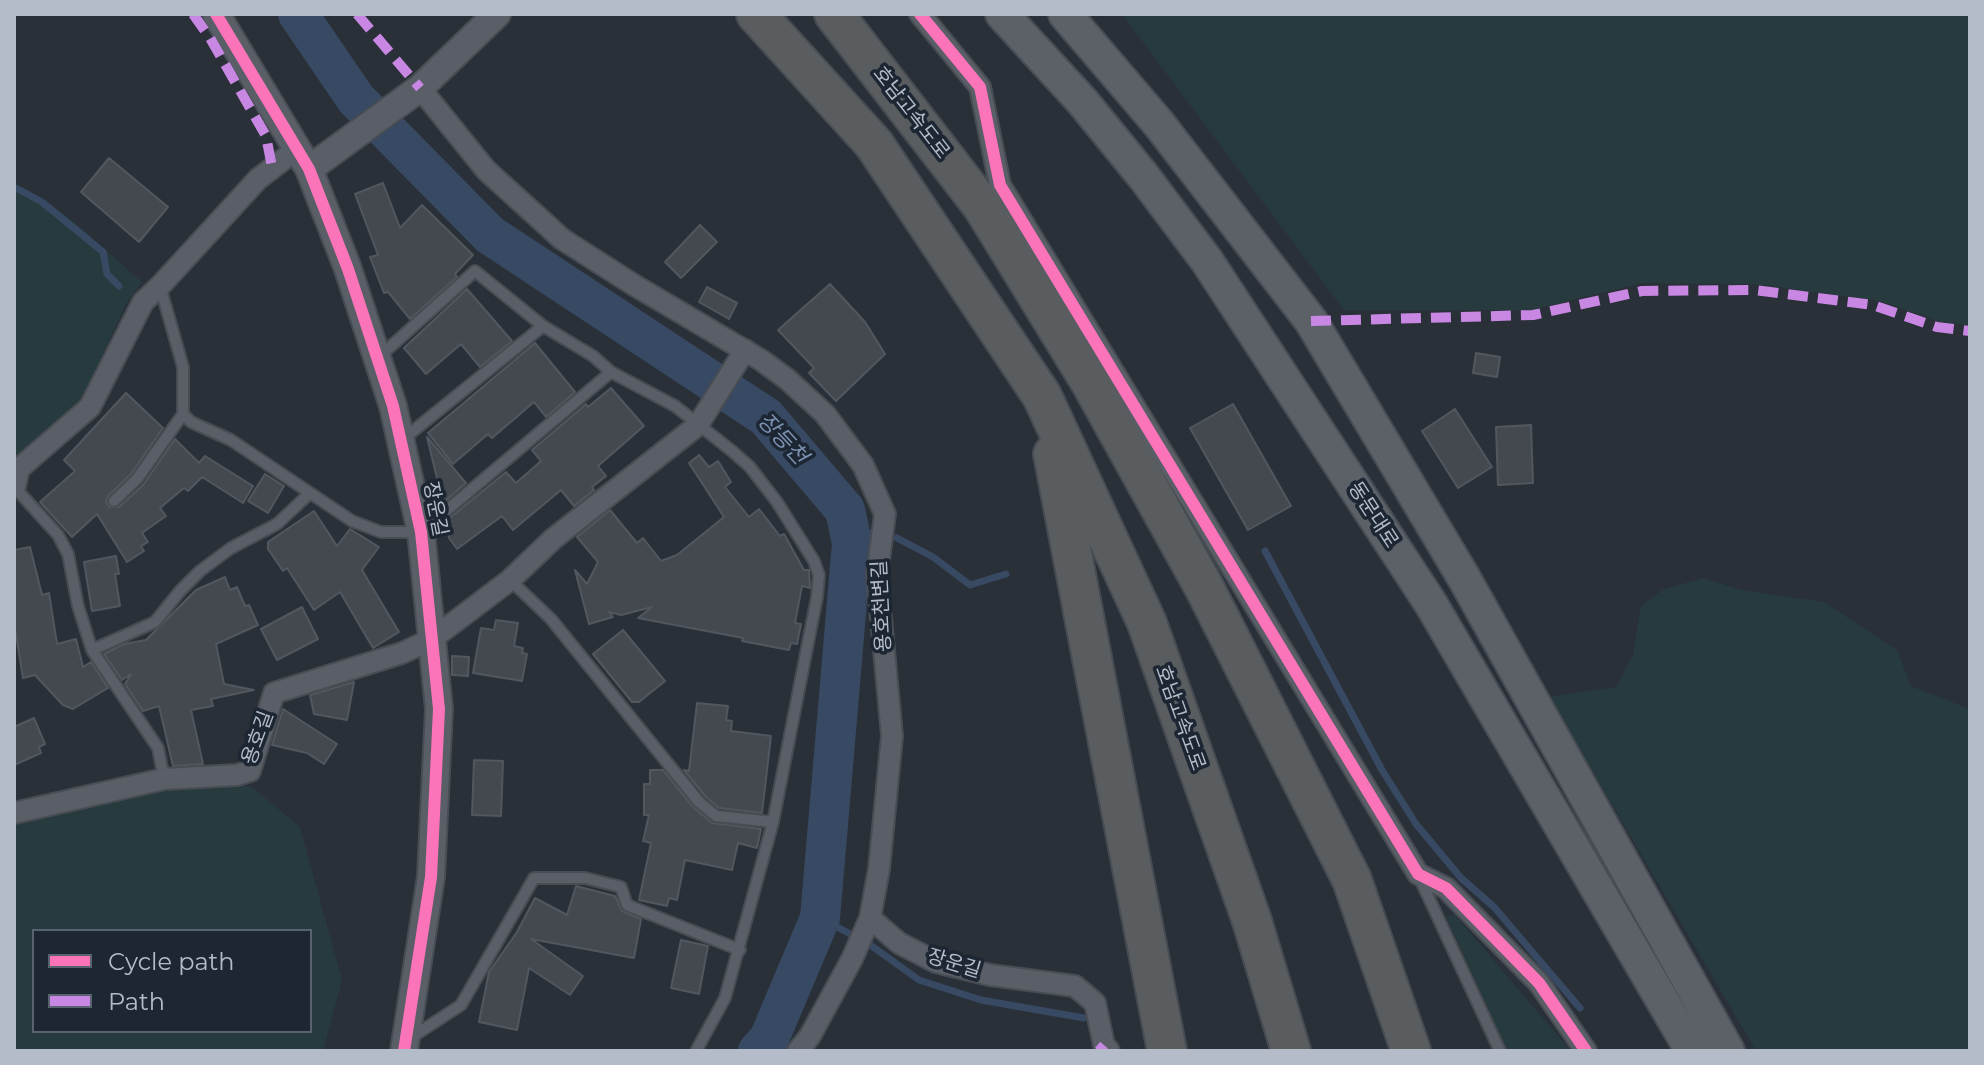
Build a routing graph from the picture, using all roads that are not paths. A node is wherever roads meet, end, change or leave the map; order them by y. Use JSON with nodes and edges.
{"nodes":[{"id":1,"x":216,"y":14,"type":"edge"},
{"id":2,"x":497,"y":14,"type":"edge"},
{"id":3,"x":756,"y":14,"type":"edge"},
{"id":4,"x":834,"y":14,"type":"edge"},
{"id":5,"x":920,"y":14,"type":"edge"},
{"id":6,"x":1002,"y":14,"type":"edge"},
{"id":7,"x":1065,"y":14,"type":"edge"},
{"id":8,"x":413,"y":94,"type":"junction"},
{"id":9,"x":309,"y":159,"type":"junction"},
{"id":10,"x":160,"y":286,"type":"junction"},
{"id":11,"x":543,"y":326,"type":"junction"},
{"id":12,"x":741,"y":355,"type":"junction"},
{"id":13,"x":378,"y":358,"type":"junction"},
{"id":14,"x":611,"y":372,"type":"junction"},
{"id":15,"x":1042,"y":396,"type":"junction"},
{"id":16,"x":183,"y":414,"type":"junction"},
{"id":17,"x":703,"y":418,"type":"junction"},
{"id":18,"x":401,"y":441,"type":"junction"},
{"id":19,"x":20,"y":467,"type":"edge"},
{"id":20,"x":310,"y":493,"type":"junction"},
{"id":21,"x":114,"y":501,"type":"dead end"},
{"id":22,"x":421,"y":532,"type":"junction"},
{"id":23,"x":510,"y":580,"type":"junction"},
{"id":24,"x":1207,"y":594,"type":"junction"},
{"id":25,"x":432,"y":639,"type":"junction"},
{"id":26,"x":92,"y":650,"type":"junction"},
{"id":27,"x":164,"y":779,"type":"junction"},
{"id":28,"x":14,"y":813,"type":"edge"},
{"id":29,"x":773,"y":822,"type":"junction"},
{"id":30,"x":1418,"y":874,"type":"junction"},
{"id":31,"x":870,"y":918,"type":"junction"},
{"id":32,"x":740,"y":950,"type":"junction"},
{"id":33,"x":405,"y":1046,"type":"edge"},
{"id":34,"x":696,"y":1051,"type":"edge"},
{"id":35,"x":798,"y":1051,"type":"edge"},
{"id":36,"x":1109,"y":1051,"type":"edge"},
{"id":37,"x":1167,"y":1051,"type":"edge"},
{"id":38,"x":1291,"y":1051,"type":"edge"},
{"id":39,"x":1411,"y":1051,"type":"edge"},
{"id":40,"x":1439,"y":1051,"type":"edge"},
{"id":41,"x":1500,"y":1051,"type":"edge"},
{"id":42,"x":1586,"y":1051,"type":"edge"},
{"id":43,"x":1692,"y":1051,"type":"edge"},
{"id":44,"x":1728,"y":1051,"type":"edge"}],
"edges":[{"from":1,"to":9,"type":"street","name":"장운길"},
{"from":2,"to":8,"type":"street"},
{"from":3,"to":15,"type":"highway","name":"호남고속도로"},
{"from":4,"to":24,"type":"highway","name":"호남고속도로"},
{"from":5,"to":30,"type":"street"},
{"from":6,"to":43,"type":"main road","name":"동문대로"},
{"from":7,"to":44,"type":"main road"},
{"from":8,"to":9,"type":"street"},
{"from":8,"to":12,"type":"street","name":"용호천변길"},
{"from":9,"to":10,"type":"street"},
{"from":9,"to":13,"type":"street","name":"장운길"},
{"from":10,"to":16,"type":"lane"},
{"from":10,"to":19,"type":"street"},
{"from":11,"to":13,"type":"lane"},
{"from":11,"to":14,"type":"lane"},
{"from":11,"to":18,"type":"lane"},
{"from":12,"to":17,"type":"street"},
{"from":12,"to":31,"type":"street","name":"용호천변길"},
{"from":13,"to":18,"type":"street","name":"장운길"},
{"from":14,"to":17,"type":"lane"},
{"from":14,"to":22,"type":"lane"},
{"from":15,"to":37,"type":"highway","name":"호남고속도로"},
{"from":15,"to":38,"type":"highway","name":"호남고속도로"},
{"from":16,"to":20,"type":"lane"},
{"from":16,"to":21,"type":"lane"},
{"from":17,"to":23,"type":"street"},
{"from":17,"to":29,"type":"lane"},
{"from":18,"to":22,"type":"street","name":"장운길"},
{"from":19,"to":26,"type":"lane"},
{"from":20,"to":22,"type":"lane"},
{"from":20,"to":26,"type":"lane"},
{"from":22,"to":25,"type":"street","name":"장운길"},
{"from":23,"to":25,"type":"street"},
{"from":23,"to":29,"type":"lane"},
{"from":24,"to":39,"type":"highway","name":"호남고속도로"},
{"from":24,"to":40,"type":"highway","name":"호남고속도로"},
{"from":25,"to":27,"type":"street","name":"용호길"},
{"from":25,"to":33,"type":"street","name":"장운길"},
{"from":26,"to":27,"type":"lane"},
{"from":27,"to":28,"type":"street","name":"용호길"},
{"from":29,"to":32,"type":"lane"},
{"from":30,"to":41,"type":"lane"},
{"from":30,"to":42,"type":"street"},
{"from":31,"to":35,"type":"street"},
{"from":31,"to":36,"type":"street","name":"장운길"},
{"from":32,"to":33,"type":"lane"},
{"from":32,"to":34,"type":"lane"}]}
